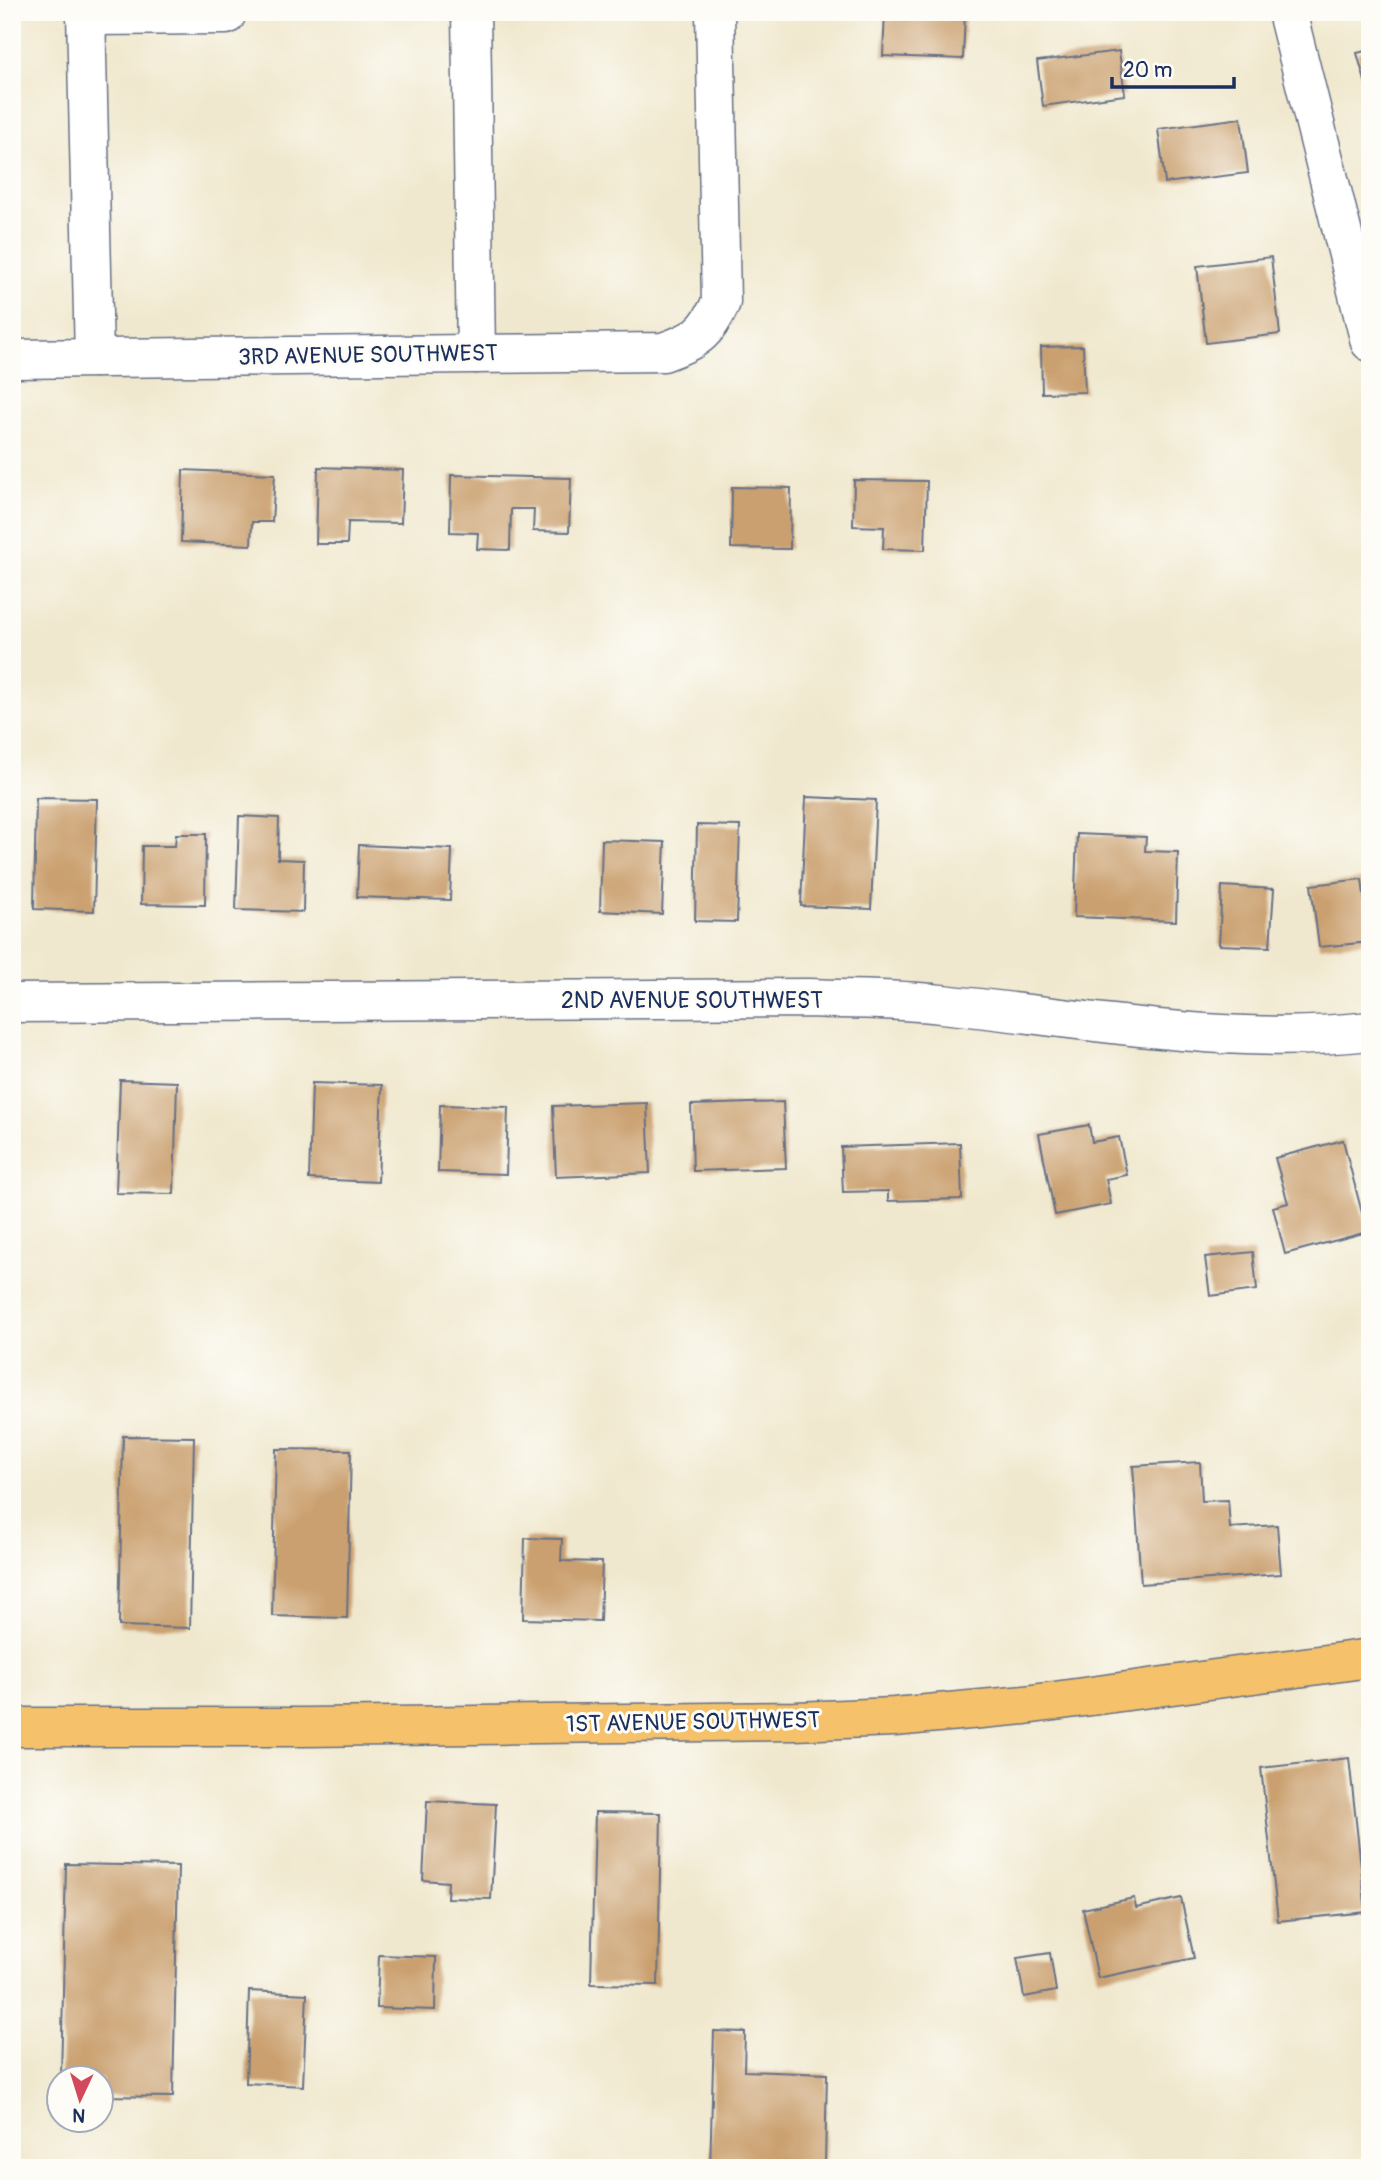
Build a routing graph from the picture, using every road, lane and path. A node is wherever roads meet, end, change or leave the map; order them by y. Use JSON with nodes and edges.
{"nodes":[{"id":1,"x":471,"y":12,"type":"edge"},
{"id":2,"x":715,"y":12,"type":"edge"},
{"id":3,"x":1287,"y":12,"type":"edge"},
{"id":4,"x":86,"y":14,"type":"edge"},
{"id":5,"x":226,"y":15,"type":"dead end"},
{"id":6,"x":1370,"y":342,"type":"edge"},
{"id":7,"x":476,"y":354,"type":"junction"},
{"id":8,"x":94,"y":358,"type":"junction"},
{"id":9,"x":12,"y":359,"type":"edge"},
{"id":10,"x":12,"y":1003,"type":"edge"},
{"id":11,"x":1370,"y":1031,"type":"edge"},
{"id":12,"x":1370,"y":1658,"type":"edge"},
{"id":13,"x":12,"y":1727,"type":"edge"}],
"edges":[{"from":1,"to":7,"type":"street"},
{"from":2,"to":7,"type":"street","name":"3RD AVENUE SOUTHWEST"},
{"from":3,"to":6,"type":"street"},
{"from":4,"to":5,"type":"street"},
{"from":4,"to":8,"type":"street"},
{"from":7,"to":8,"type":"street","name":"3RD AVENUE SOUTHWEST"},
{"from":8,"to":9,"type":"street","name":"3RD AVENUE SOUTHWEST"},
{"from":10,"to":11,"type":"street","name":"2ND AVENUE SOUTHWEST"},
{"from":12,"to":13,"type":"main road","name":"1ST AVENUE SOUTHWEST"}]}
